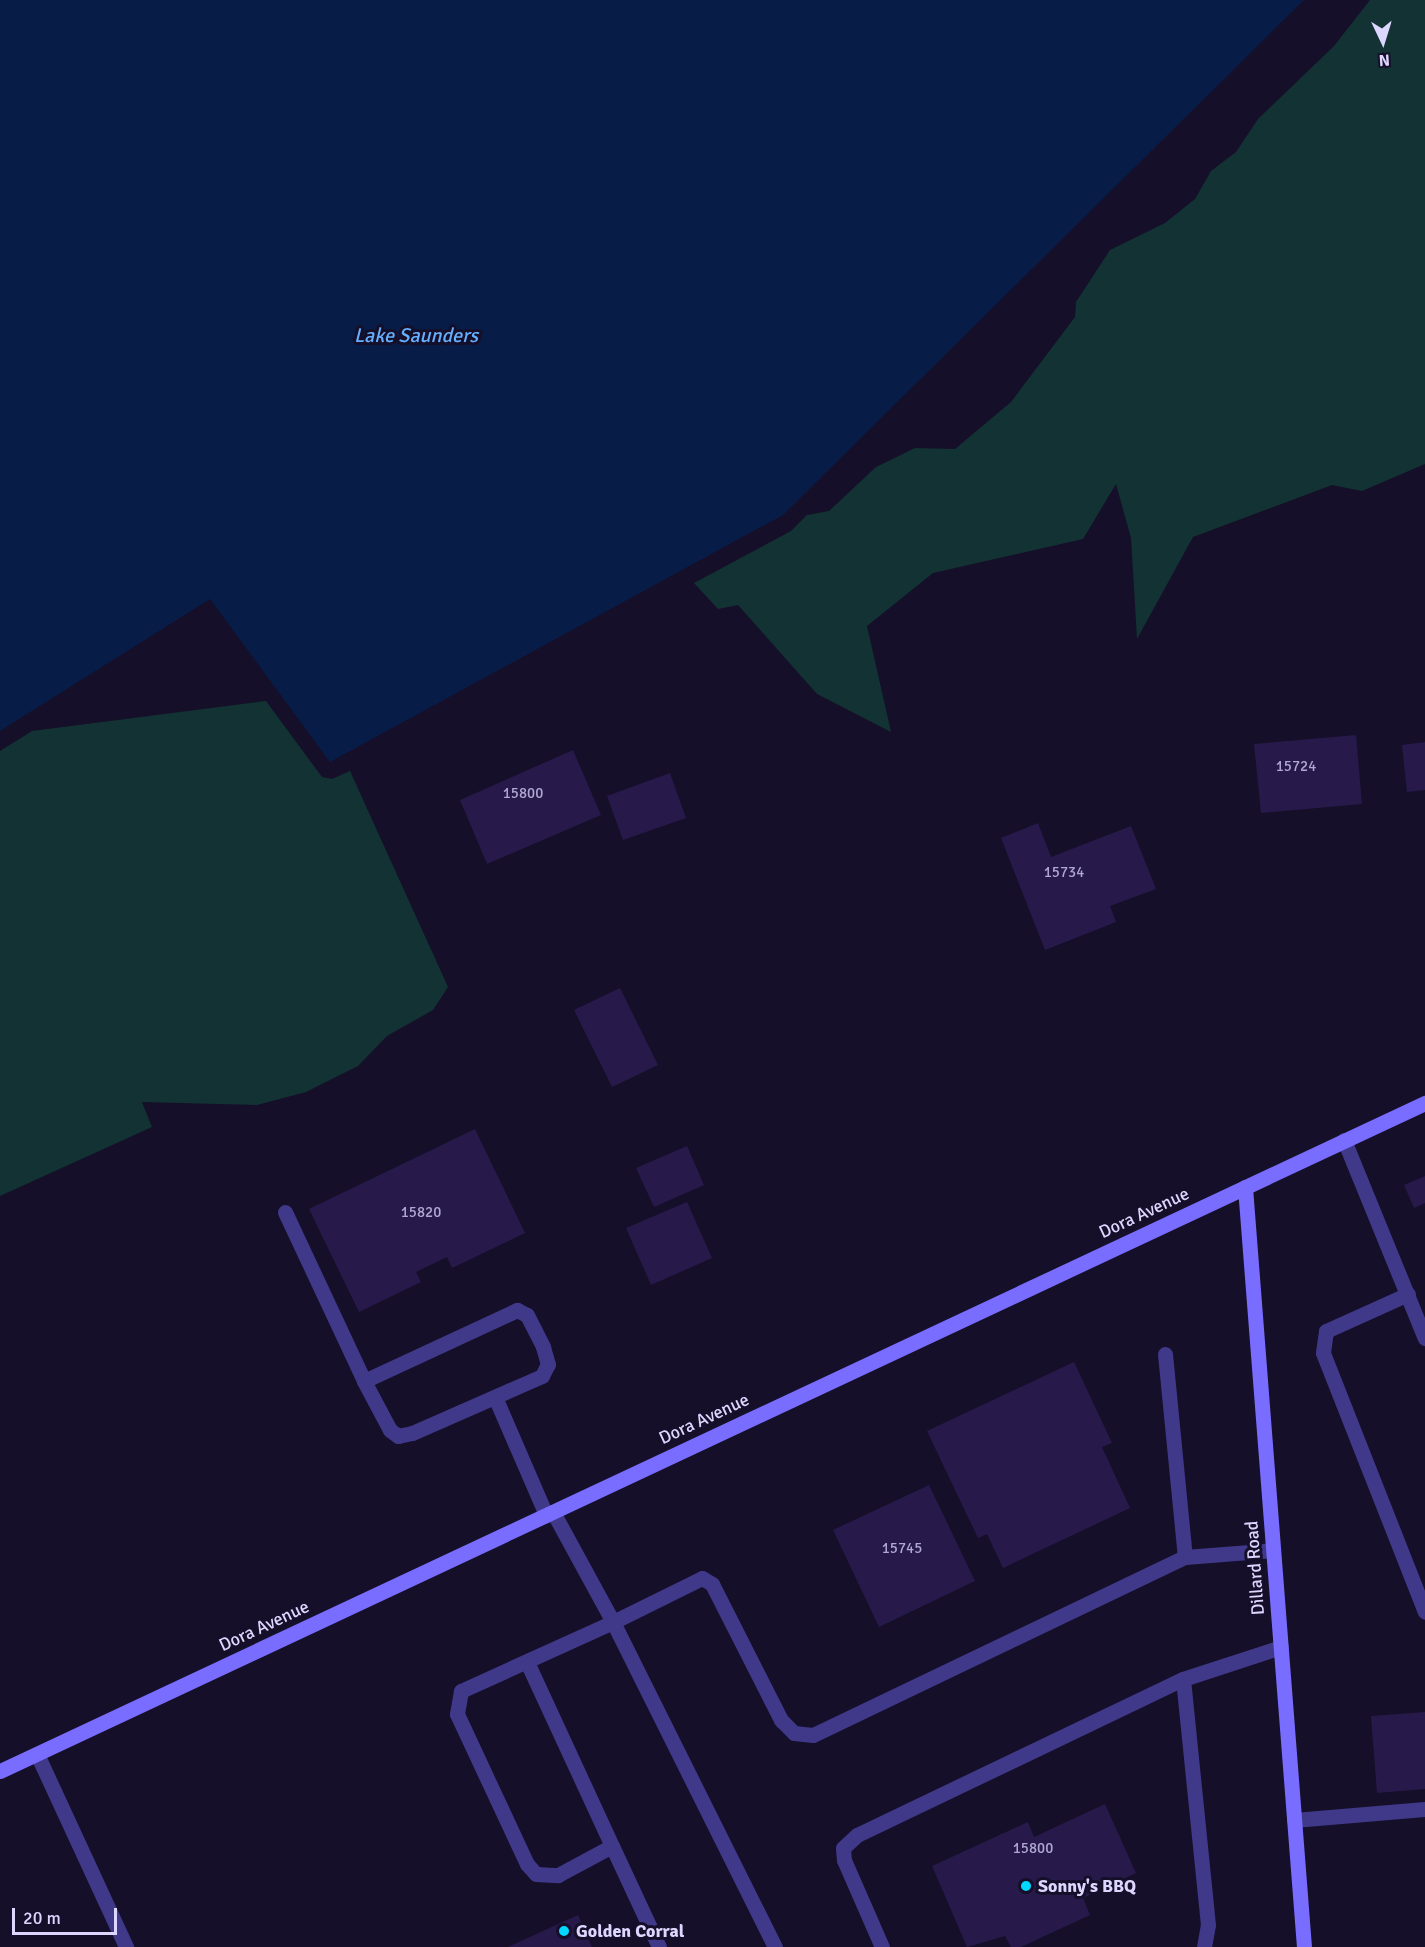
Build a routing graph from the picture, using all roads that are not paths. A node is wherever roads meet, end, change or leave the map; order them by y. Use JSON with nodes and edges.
{"nodes":[{"id":1,"x":1425,"y":1103,"type":"edge"},
{"id":2,"x":1344,"y":1140,"type":"junction"},
{"id":3,"x":1245,"y":1187,"type":"junction"},
{"id":4,"x":285,"y":1212,"type":"dead end"},
{"id":5,"x":1408,"y":1294,"type":"junction"},
{"id":6,"x":1425,"y":1338,"type":"edge"},
{"id":7,"x":1165,"y":1354,"type":"dead end"},
{"id":8,"x":364,"y":1381,"type":"junction"},
{"id":9,"x":495,"y":1397,"type":"junction"},
{"id":10,"x":549,"y":1513,"type":"junction"},
{"id":11,"x":1273,"y":1551,"type":"junction"},
{"id":12,"x":1185,"y":1557,"type":"junction"},
{"id":13,"x":1425,"y":1612,"type":"edge"},
{"id":14,"x":613,"y":1622,"type":"junction"},
{"id":15,"x":1281,"y":1647,"type":"junction"},
{"id":16,"x":527,"y":1662,"type":"junction"},
{"id":17,"x":1183,"y":1679,"type":"junction"},
{"id":18,"x":37,"y":1754,"type":"junction"},
{"id":19,"x":0,"y":1771,"type":"edge"},
{"id":20,"x":1425,"y":1809,"type":"edge"},
{"id":21,"x":1294,"y":1820,"type":"junction"},
{"id":22,"x":612,"y":1846,"type":"junction"},
{"id":23,"x":126,"y":1947,"type":"edge"},
{"id":24,"x":659,"y":1947,"type":"edge"},
{"id":25,"x":775,"y":1947,"type":"edge"},
{"id":26,"x":882,"y":1947,"type":"edge"},
{"id":27,"x":1204,"y":1947,"type":"edge"},
{"id":28,"x":1304,"y":1947,"type":"edge"}],
"edges":[{"from":1,"to":2,"type":"street","name":"Dora Avenue"},
{"from":2,"to":3,"type":"street","name":"Dora Avenue"},
{"from":2,"to":5,"type":"lane"},
{"from":3,"to":10,"type":"street","name":"Dora Avenue"},
{"from":3,"to":11,"type":"street","name":"Dillard Road"},
{"from":4,"to":8,"type":"lane"},
{"from":5,"to":6,"type":"lane"},
{"from":5,"to":13,"type":"lane"},
{"from":7,"to":12,"type":"lane"},
{"from":8,"to":9,"type":"lane"},
{"from":8,"to":9,"type":"lane"},
{"from":9,"to":10,"type":"lane"},
{"from":10,"to":14,"type":"lane"},
{"from":10,"to":18,"type":"street","name":"Dora Avenue"},
{"from":11,"to":12,"type":"lane"},
{"from":11,"to":15,"type":"street","name":"Dillard Road"},
{"from":12,"to":14,"type":"lane"},
{"from":14,"to":16,"type":"lane"},
{"from":14,"to":25,"type":"lane"},
{"from":15,"to":17,"type":"lane"},
{"from":15,"to":21,"type":"street","name":"Dillard Road"},
{"from":16,"to":22,"type":"lane"},
{"from":16,"to":22,"type":"lane"},
{"from":17,"to":26,"type":"lane"},
{"from":17,"to":27,"type":"lane"},
{"from":18,"to":19,"type":"street","name":"Dora Avenue"},
{"from":18,"to":23,"type":"lane"},
{"from":20,"to":21,"type":"lane"},
{"from":21,"to":28,"type":"street","name":"Dillard Road"},
{"from":22,"to":24,"type":"lane"}]}
